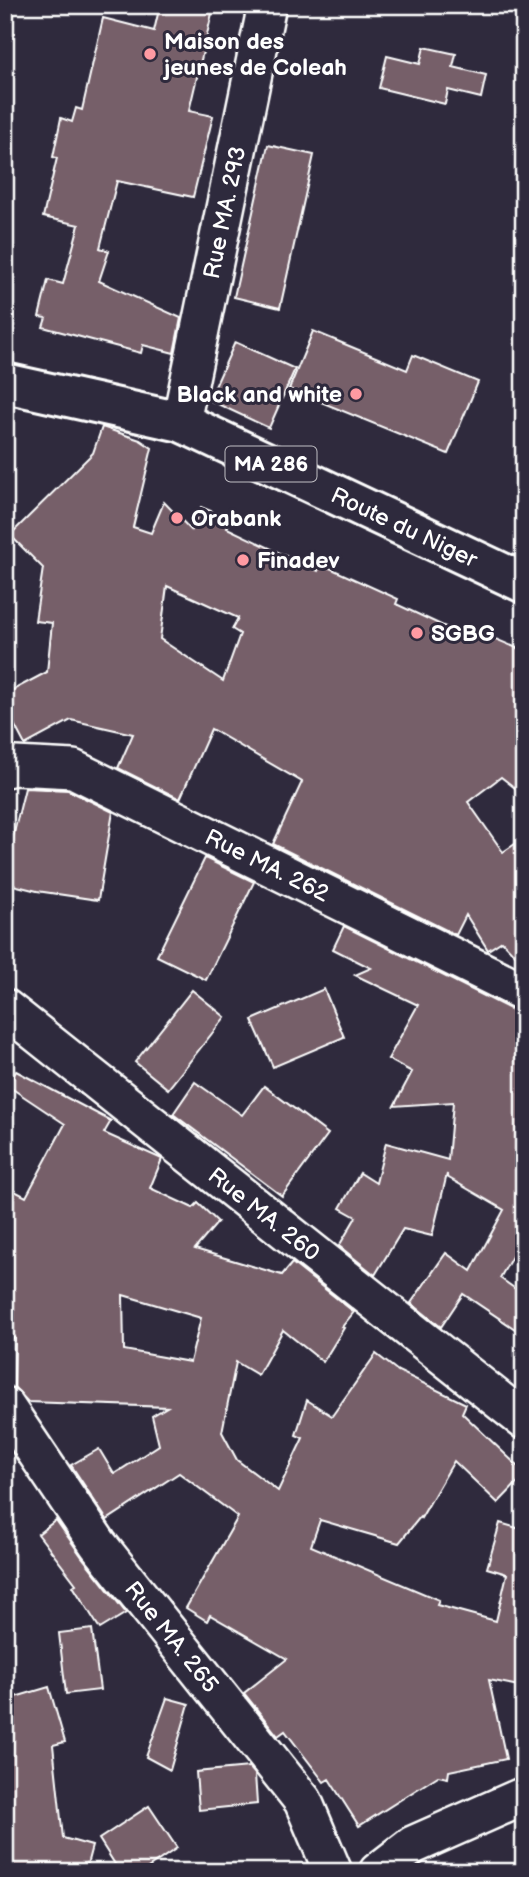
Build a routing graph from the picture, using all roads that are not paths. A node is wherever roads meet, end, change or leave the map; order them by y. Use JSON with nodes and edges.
{"nodes":[{"id":1,"x":268,"y":5,"type":"edge"},
{"id":2,"x":5,"y":383,"type":"edge"},
{"id":3,"x":181,"y":422,"type":"junction"},
{"id":4,"x":524,"y":583,"type":"edge"},
{"id":5,"x":5,"y":768,"type":"edge"},
{"id":6,"x":524,"y":992,"type":"edge"},
{"id":7,"x":5,"y":1008,"type":"edge"},
{"id":8,"x":5,"y":1406,"type":"edge"},
{"id":9,"x":524,"y":1420,"type":"edge"},
{"id":10,"x":524,"y":1796,"type":"edge"},
{"id":11,"x":333,"y":1872,"type":"edge"},
{"id":12,"x":378,"y":1872,"type":"edge"}],
"edges":[{"from":1,"to":3,"type":"street","name":"Rue MA. 293"},
{"from":2,"to":3,"type":"main road","name":"Route du Niger","number":"MA 286"},
{"from":3,"to":4,"type":"main road","name":"Route du Niger","number":"MA 286"},
{"from":5,"to":6,"type":"street","name":"Rue MA. 262"},
{"from":7,"to":9,"type":"street","name":"Rue MA. 260"},
{"from":8,"to":11,"type":"street","name":"Rue MA. 265"},
{"from":10,"to":12,"type":"street"}]}
